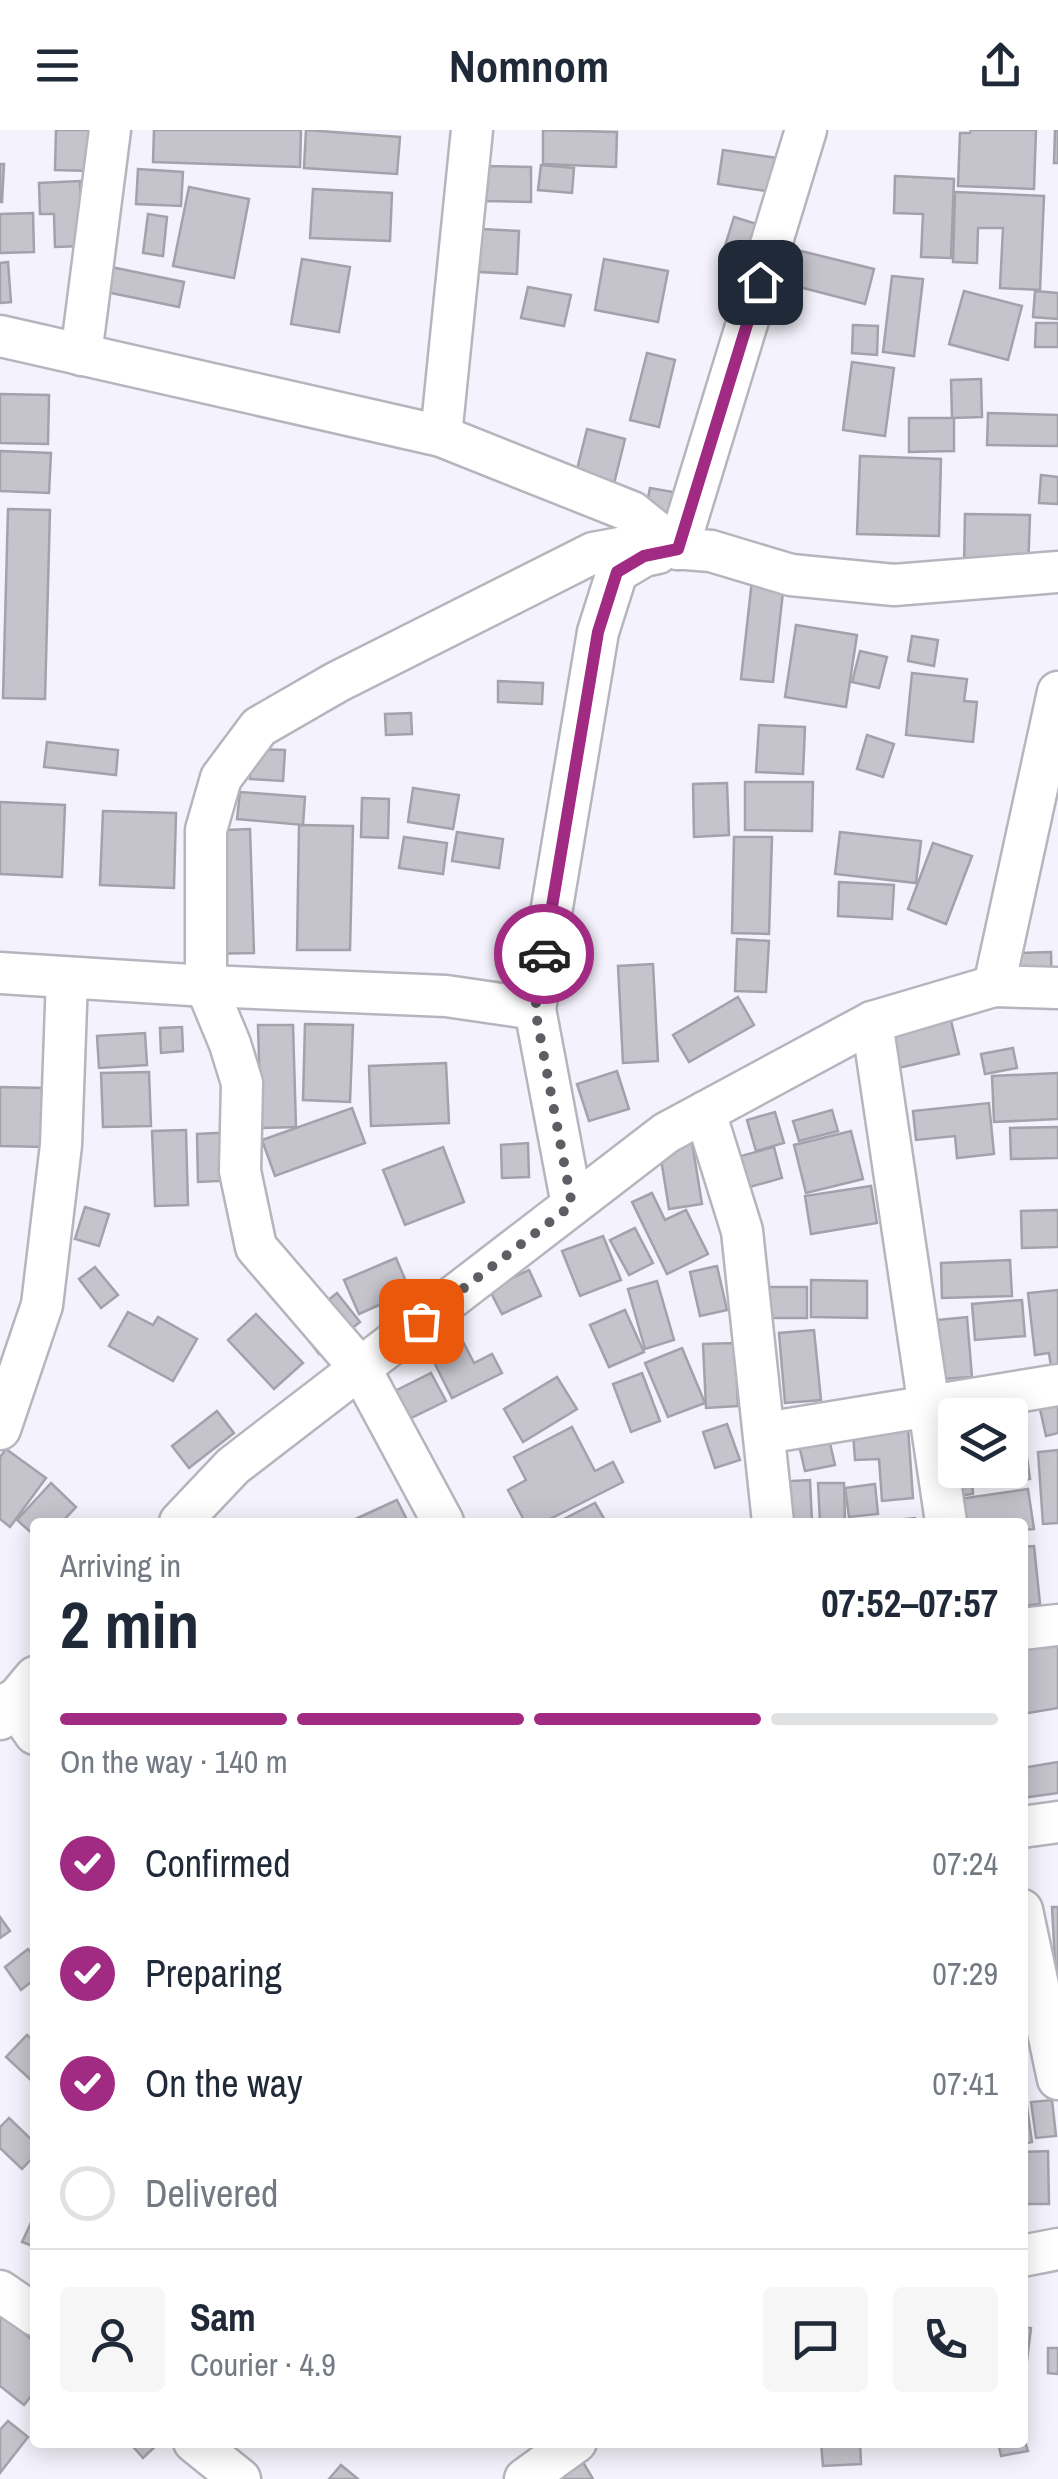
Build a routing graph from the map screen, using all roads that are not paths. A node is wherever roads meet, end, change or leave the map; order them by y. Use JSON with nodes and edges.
{"nodes":[{"id":1,"x":110,"y":130,"type":"edge"},
{"id":2,"x":472,"y":130,"type":"edge"},
{"id":3,"x":806,"y":130,"type":"edge"},
{"id":4,"x":0,"y":336,"type":"edge"},
{"id":5,"x":81,"y":354,"type":"junction"},
{"id":6,"x":442,"y":436,"type":"junction"},
{"id":7,"x":678,"y":549,"type":"junction"},
{"id":8,"x":1058,"y":572,"type":"edge"},
{"id":9,"x":1058,"y":692,"type":"edge"},
{"id":10,"x":1048,"y":779,"type":"edge"},
{"id":11,"x":0,"y":974,"type":"edge"},
{"id":12,"x":68,"y":978,"type":"junction"},
{"id":13,"x":206,"y":986,"type":"junction"},
{"id":14,"x":994,"y":986,"type":"junction"},
{"id":15,"x":1058,"y":988,"type":"edge"},
{"id":16,"x":535,"y":1009,"type":"junction"},
{"id":17,"x":872,"y":1022,"type":"junction"},
{"id":18,"x":705,"y":1112,"type":"junction"},
{"id":19,"x":572,"y":1205,"type":"junction"},
{"id":20,"x":360,"y":1368,"type":"junction"},
{"id":21,"x":1058,"y":1385,"type":"edge"},
{"id":22,"x":929,"y":1406,"type":"junction"},
{"id":23,"x":0,"y":1429,"type":"edge"},
{"id":24,"x":765,"y":1434,"type":"junction"},
{"id":25,"x":184,"y":1518,"type":"edge"},
{"id":26,"x":441,"y":1518,"type":"edge"},
{"id":27,"x":773,"y":1518,"type":"edge"},
{"id":28,"x":945,"y":1518,"type":"edge"},
{"id":29,"x":1058,"y":1625,"type":"edge"},
{"id":30,"x":1028,"y":1628,"type":"edge"},
{"id":31,"x":1058,"y":1822,"type":"edge"},
{"id":32,"x":1028,"y":1826,"type":"edge"},
{"id":33,"x":1028,"y":1938,"type":"edge"},
{"id":34,"x":1058,"y":2079,"type":"edge"},
{"id":35,"x":1058,"y":2249,"type":"edge"},
{"id":36,"x":1028,"y":2255,"type":"edge"},
{"id":37,"x":0,"y":2291,"type":"edge"},
{"id":38,"x":30,"y":2312,"type":"edge"},
{"id":39,"x":201,"y":2448,"type":"edge"},
{"id":40,"x":568,"y":2448,"type":"edge"},
{"id":41,"x":240,"y":2479,"type":"edge"},
{"id":42,"x":525,"y":2479,"type":"edge"}],
"edges":[{"from":1,"to":5,"type":"street"},
{"from":2,"to":6,"type":"street"},
{"from":3,"to":7,"type":"street"},
{"from":4,"to":5,"type":"street"},
{"from":5,"to":6,"type":"street"},
{"from":6,"to":7,"type":"street"},
{"from":7,"to":8,"type":"street"},
{"from":7,"to":13,"type":"street"},
{"from":7,"to":16,"type":"street"},
{"from":9,"to":10,"type":"street"},
{"from":10,"to":14,"type":"street"},
{"from":11,"to":12,"type":"street"},
{"from":12,"to":13,"type":"street"},
{"from":12,"to":23,"type":"street"},
{"from":13,"to":16,"type":"street"},
{"from":13,"to":20,"type":"street"},
{"from":14,"to":15,"type":"street"},
{"from":14,"to":17,"type":"street"},
{"from":16,"to":19,"type":"street"},
{"from":17,"to":18,"type":"street"},
{"from":17,"to":22,"type":"street"},
{"from":18,"to":19,"type":"street"},
{"from":18,"to":24,"type":"street"},
{"from":19,"to":20,"type":"street"},
{"from":20,"to":25,"type":"street"},
{"from":20,"to":26,"type":"street"},
{"from":21,"to":22,"type":"street"},
{"from":22,"to":24,"type":"street"},
{"from":22,"to":28,"type":"street"},
{"from":24,"to":27,"type":"street"},
{"from":29,"to":30,"type":"street"},
{"from":31,"to":32,"type":"street"},
{"from":33,"to":34,"type":"street"},
{"from":35,"to":36,"type":"street"},
{"from":37,"to":38,"type":"street"},
{"from":39,"to":41,"type":"street"},
{"from":40,"to":42,"type":"street"}]}
